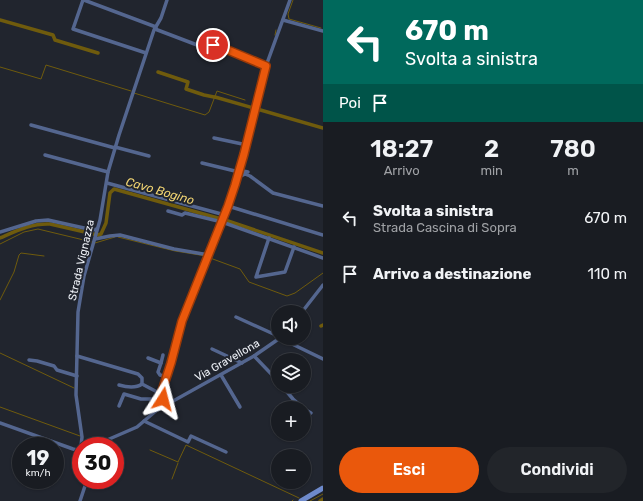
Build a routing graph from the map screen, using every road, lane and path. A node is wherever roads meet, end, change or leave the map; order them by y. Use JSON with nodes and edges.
{"nodes":[{"id":1,"x":84,"y":0,"type":"edge"},
{"id":2,"x":167,"y":0,"type":"edge"},
{"id":3,"x":290,"y":0,"type":"edge"},
{"id":4,"x":283,"y":20,"type":"junction"},
{"id":5,"x":156,"y":28,"type":"junction"},
{"id":6,"x":323,"y":31,"type":"edge"},
{"id":7,"x":146,"y":52,"type":"junction"},
{"id":8,"x":266,"y":66,"type":"junction"},
{"id":9,"x":31,"y":125,"type":"dead end"},
{"id":10,"x":214,"y":138,"type":"dead end"},
{"id":11,"x":247,"y":145,"type":"junction"},
{"id":12,"x":115,"y":148,"type":"junction"},
{"id":13,"x":45,"y":155,"type":"dead end"},
{"id":14,"x":149,"y":156,"type":"dead end"},
{"id":15,"x":242,"y":162,"type":"junction"},
{"id":16,"x":202,"y":163,"type":"dead end"},
{"id":17,"x":108,"y":172,"type":"junction"},
{"id":18,"x":239,"y":172,"type":"junction"},
{"id":19,"x":248,"y":172,"type":"junction"},
{"id":20,"x":250,"y":176,"type":"junction"},
{"id":21,"x":237,"y":178,"type":"junction"},
{"id":22,"x":106,"y":183,"type":"junction"},
{"id":23,"x":228,"y":206,"type":"junction"},
{"id":24,"x":323,"y":206,"type":"edge"},
{"id":25,"x":168,"y":211,"type":"dead end"},
{"id":26,"x":224,"y":215,"type":"junction"},
{"id":27,"x":222,"y":222,"type":"junction"},
{"id":28,"x":0,"y":232,"type":"edge"},
{"id":29,"x":323,"y":235,"type":"edge"},
{"id":30,"x":95,"y":237,"type":"junction"},
{"id":31,"x":269,"y":238,"type":"junction"},
{"id":32,"x":294,"y":247,"type":"junction"},
{"id":33,"x":209,"y":255,"type":"junction"},
{"id":34,"x":323,"y":258,"type":"edge"},
{"id":35,"x":323,"y":285,"type":"edge"},
{"id":36,"x":307,"y":305,"type":"edge"},
{"id":37,"x":236,"y":317,"type":"dead end"},
{"id":38,"x":271,"y":333,"type":"edge"},
{"id":39,"x":271,"y":344,"type":"edge"},
{"id":40,"x":292,"y":345,"type":"edge"},
{"id":41,"x":212,"y":349,"type":"dead end"},
{"id":42,"x":163,"y":355,"type":"dead end"},
{"id":43,"x":77,"y":356,"type":"junction"},
{"id":44,"x":254,"y":356,"type":"junction"},
{"id":45,"x":148,"y":358,"type":"dead end"},
{"id":46,"x":323,"y":359,"type":"edge"},
{"id":47,"x":29,"y":360,"type":"dead end"},
{"id":48,"x":161,"y":363,"type":"junction"},
{"id":49,"x":242,"y":363,"type":"junction"},
{"id":50,"x":271,"y":374,"type":"edge"},
{"id":51,"x":221,"y":375,"type":"junction"},
{"id":52,"x":77,"y":376,"type":"junction"},
{"id":53,"x":167,"y":377,"type":"junction"},
{"id":54,"x":142,"y":384,"type":"junction"},
{"id":55,"x":119,"y":385,"type":"dead end"},
{"id":56,"x":289,"y":393,"type":"edge"},
{"id":57,"x":161,"y":394,"type":"junction"},
{"id":58,"x":163,"y":399,"type":"junction"},
{"id":59,"x":297,"y":401,"type":"edge"},
{"id":60,"x":167,"y":404,"type":"junction"},
{"id":61,"x":119,"y":406,"type":"dead end"},
{"id":62,"x":240,"y":407,"type":"dead end"},
{"id":63,"x":144,"y":421,"type":"junction"},
{"id":64,"x":0,"y":423,"type":"edge"},
{"id":65,"x":82,"y":437,"type":"edge"},
{"id":66,"x":114,"y":437,"type":"edge"},
{"id":67,"x":72,"y":448,"type":"edge"},
{"id":68,"x":226,"y":452,"type":"dead end"},
{"id":69,"x":323,"y":488,"type":"edge"},
{"id":70,"x":84,"y":489,"type":"edge"},
{"id":71,"x":80,"y":501,"type":"edge"},
{"id":72,"x":301,"y":501,"type":"edge"}],
"edges":[{"from":1,"to":5,"type":"street"},
{"from":1,"to":7,"type":"street"},
{"from":2,"to":5,"type":"street","name":"Strada Vignazza"},
{"from":3,"to":4,"type":"street"},
{"from":4,"to":6,"type":"street"},
{"from":4,"to":8,"type":"street"},
{"from":5,"to":7,"type":"street","name":"Strada Vignazza"},
{"from":5,"to":8,"type":"street"},
{"from":7,"to":12,"type":"street","name":"Strada Vignazza"},
{"from":8,"to":11,"type":"street"},
{"from":9,"to":12,"type":"street"},
{"from":10,"to":11,"type":"street"},
{"from":11,"to":15,"type":"street"},
{"from":12,"to":14,"type":"street"},
{"from":12,"to":17,"type":"street","name":"Strada Vignazza"},
{"from":13,"to":17,"type":"street"},
{"from":15,"to":18,"type":"street"},
{"from":15,"to":19,"type":"street"},
{"from":16,"to":18,"type":"street"},
{"from":17,"to":22,"type":"street","name":"Strada Vignazza"},
{"from":18,"to":19,"type":"street"},
{"from":18,"to":21,"type":"street"},
{"from":19,"to":20,"type":"street"},
{"from":20,"to":21,"type":"street"},
{"from":20,"to":24,"type":"street"},
{"from":21,"to":23,"type":"street"},
{"from":22,"to":26,"type":"street"},
{"from":22,"to":30,"type":"street","name":"Strada Vignazza"},
{"from":23,"to":26,"type":"street"},
{"from":23,"to":29,"type":"street"},
{"from":25,"to":27,"type":"street"},
{"from":26,"to":27,"type":"street"},
{"from":27,"to":31,"type":"street"},
{"from":27,"to":33,"type":"street"},
{"from":28,"to":30,"type":"street"},
{"from":30,"to":33,"type":"street"},
{"from":30,"to":43,"type":"street","name":"Strada Vignazza"},
{"from":31,"to":32,"type":"street"},
{"from":31,"to":32,"type":"street"},
{"from":32,"to":34,"type":"street"},
{"from":33,"to":53,"type":"street"},
{"from":35,"to":36,"type":"street"},
{"from":37,"to":38,"type":"street"},
{"from":39,"to":44,"type":"street","name":"Via Gravellona"},
{"from":40,"to":46,"type":"street"},
{"from":41,"to":49,"type":"street"},
{"from":42,"to":48,"type":"street"},
{"from":43,"to":52,"type":"street","name":"Strada Vignazza"},
{"from":43,"to":54,"type":"street"},
{"from":44,"to":49,"type":"street","name":"Via Gravellona"},
{"from":44,"to":50,"type":"street"},
{"from":45,"to":48,"type":"street"},
{"from":47,"to":52,"type":"street"},
{"from":48,"to":53,"type":"street"},
{"from":49,"to":51,"type":"street","name":"Via Gravellona"},
{"from":51,"to":60,"type":"street","name":"Via Gravellona"},
{"from":51,"to":62,"type":"street"},
{"from":52,"to":65,"type":"street","name":"Strada Vignazza"},
{"from":53,"to":57,"type":"street"},
{"from":54,"to":55,"type":"street"},
{"from":54,"to":57,"type":"street"},
{"from":56,"to":59,"type":"street"},
{"from":57,"to":58,"type":"street"},
{"from":58,"to":60,"type":"street"},
{"from":58,"to":61,"type":"street"},
{"from":60,"to":63,"type":"street","name":"Via Gravellona"},
{"from":63,"to":66,"type":"street","name":"Via Gravellona"},
{"from":63,"to":68,"type":"street"},
{"from":64,"to":67,"type":"street","name":"Strada Vignazza"},
{"from":69,"to":72,"type":"main road"},
{"from":70,"to":71,"type":"street"}]}
